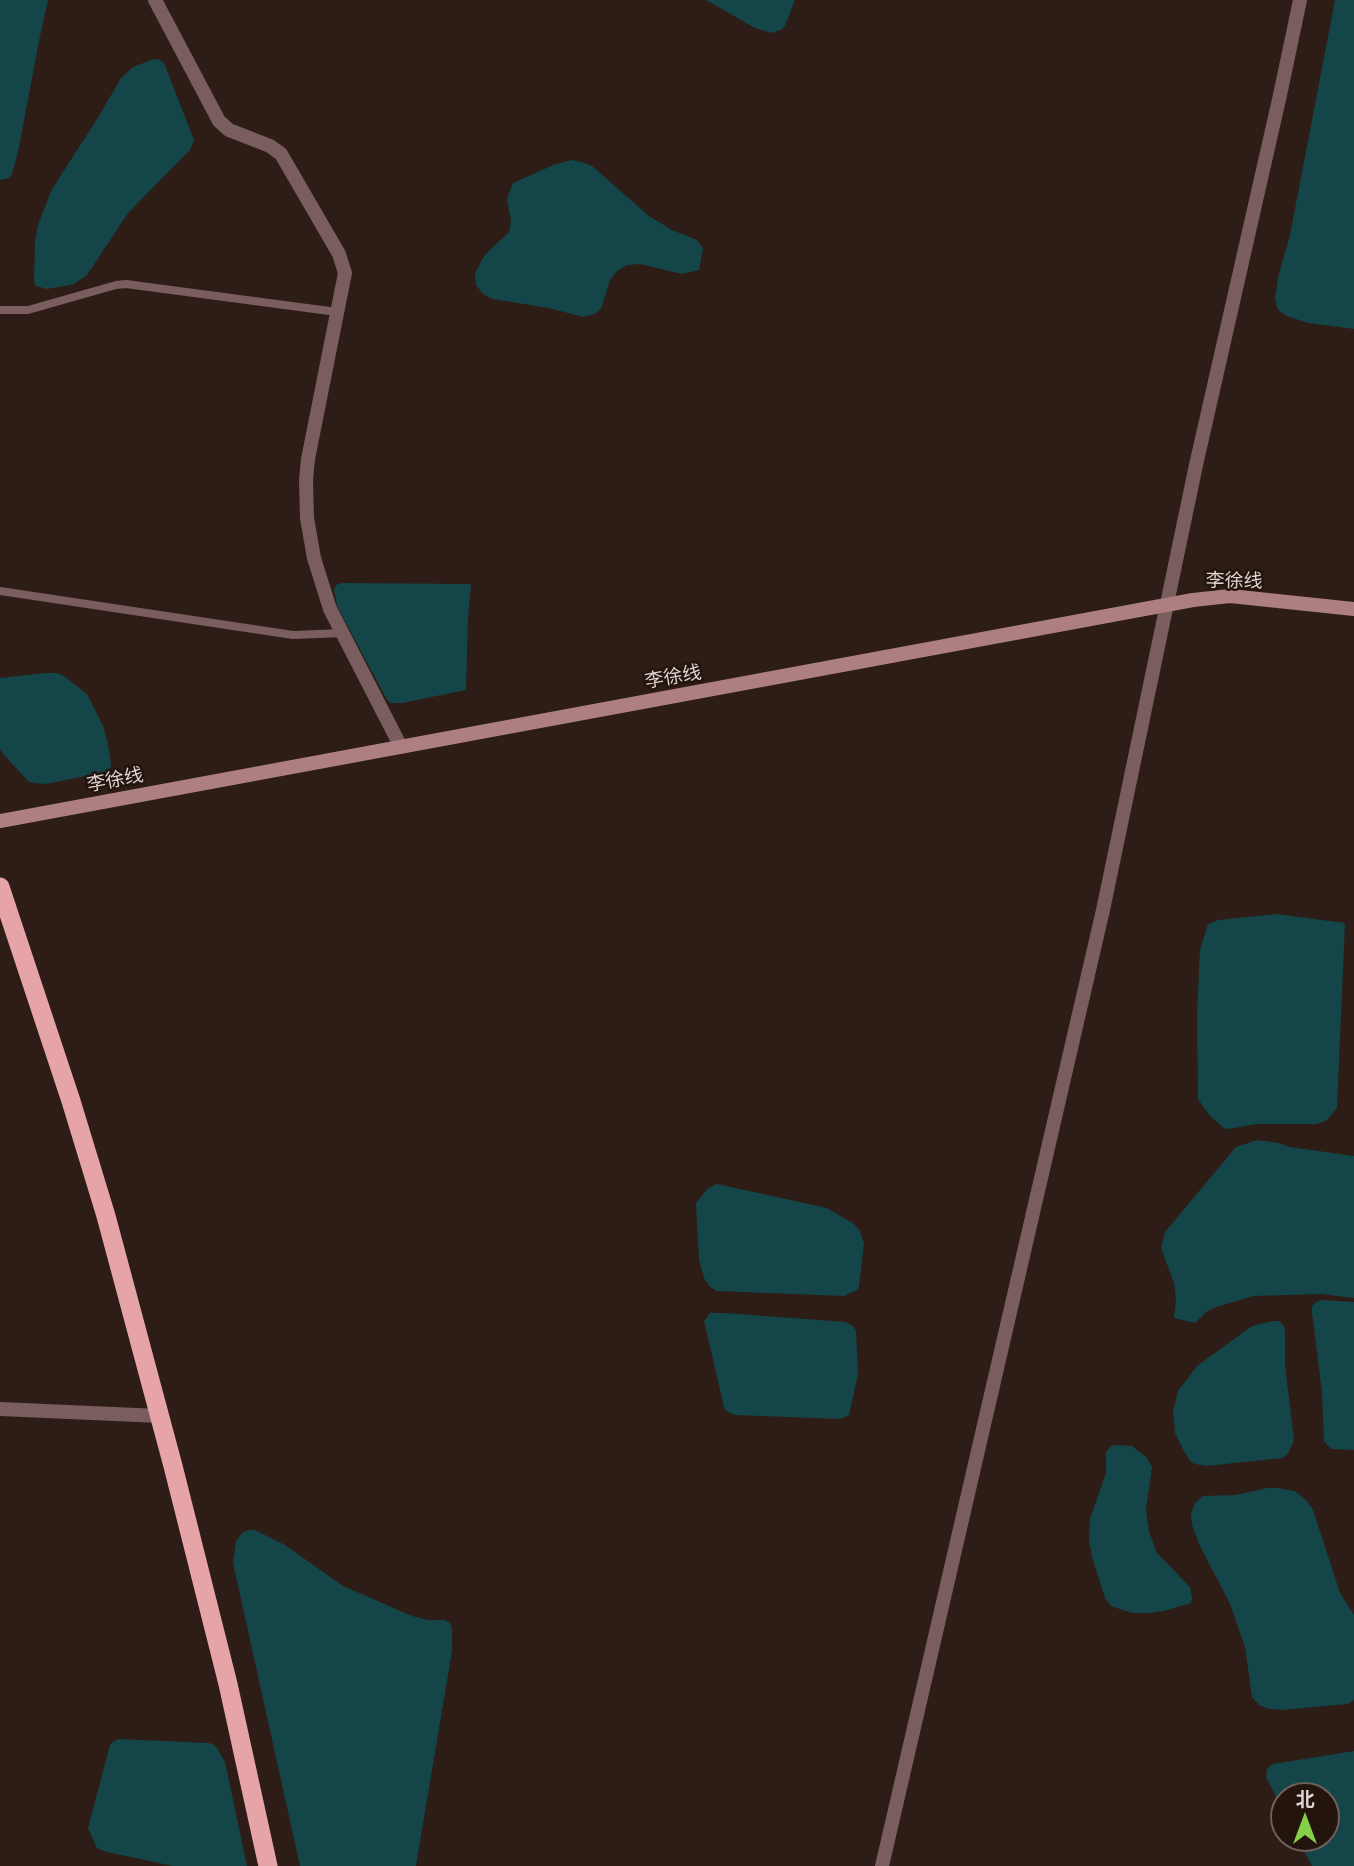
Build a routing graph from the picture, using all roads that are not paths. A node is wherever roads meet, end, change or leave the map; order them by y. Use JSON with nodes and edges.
{"nodes":[{"id":1,"x":156,"y":0,"type":"edge"},
{"id":2,"x":1300,"y":0,"type":"edge"},
{"id":3,"x":0,"y":310,"type":"edge"},
{"id":4,"x":337,"y":312,"type":"junction"},
{"id":5,"x":0,"y":591,"type":"edge"},
{"id":6,"x":1167,"y":604,"type":"junction"},
{"id":7,"x":1354,"y":609,"type":"edge"},
{"id":8,"x":343,"y":633,"type":"junction"},
{"id":9,"x":401,"y":747,"type":"junction"},
{"id":10,"x":0,"y":821,"type":"edge"},
{"id":11,"x":0,"y":887,"type":"edge"},
{"id":12,"x":0,"y":1409,"type":"edge"},
{"id":13,"x":160,"y":1416,"type":"junction"},
{"id":14,"x":268,"y":1866,"type":"edge"},
{"id":15,"x":883,"y":1866,"type":"edge"}],
"edges":[{"from":1,"to":4,"type":"street"},
{"from":2,"to":6,"type":"street"},
{"from":3,"to":4,"type":"lane"},
{"from":4,"to":8,"type":"street"},
{"from":5,"to":8,"type":"lane"},
{"from":6,"to":7,"type":"main road","name":"李徐线"},
{"from":6,"to":9,"type":"main road","name":"李徐线"},
{"from":6,"to":15,"type":"street"},
{"from":8,"to":9,"type":"street"},
{"from":9,"to":10,"type":"main road","name":"李徐线"},
{"from":11,"to":13,"type":"highway"},
{"from":12,"to":13,"type":"street"},
{"from":13,"to":14,"type":"highway"}]}
